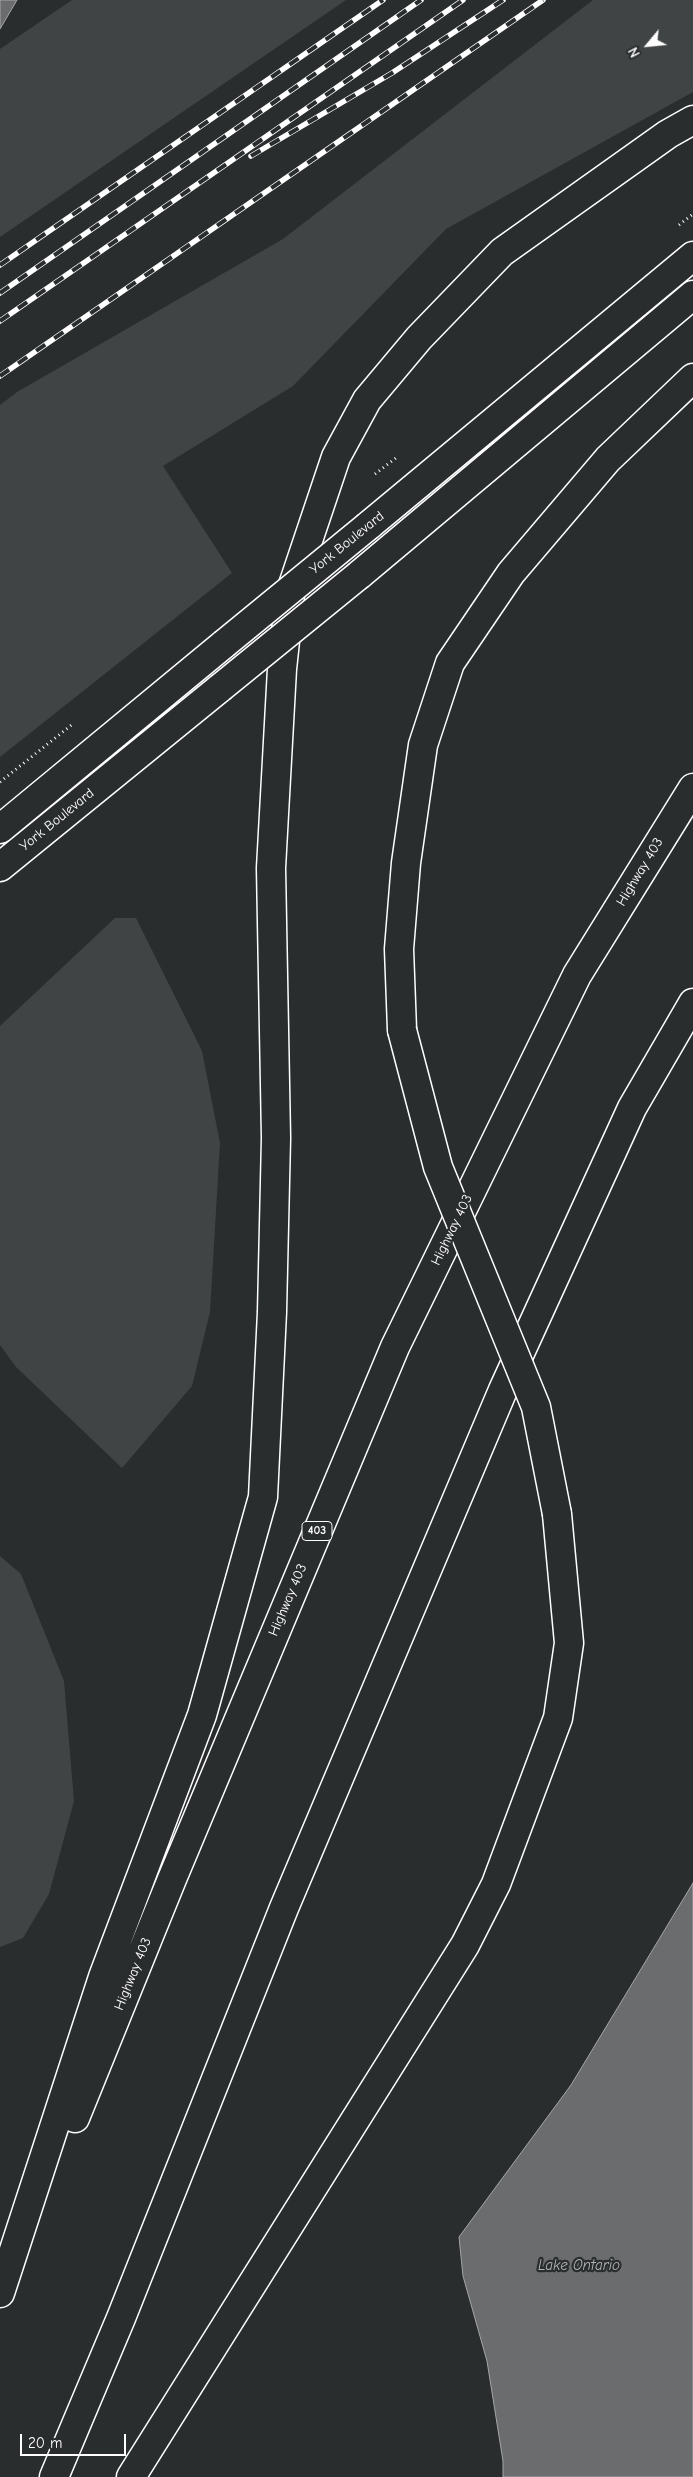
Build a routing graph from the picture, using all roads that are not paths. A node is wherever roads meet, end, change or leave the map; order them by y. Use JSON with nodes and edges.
{"nodes":[{"id":1,"x":693,"y":120,"type":"edge"},
{"id":2,"x":693,"y":256,"type":"edge"},
{"id":3,"x":693,"y":295,"type":"edge"},
{"id":4,"x":693,"y":378,"type":"edge"},
{"id":5,"x":693,"y":788,"type":"edge"},
{"id":6,"x":0,"y":829,"type":"edge"},
{"id":7,"x":0,"y":867,"type":"edge"},
{"id":8,"x":693,"y":1003,"type":"edge"},
{"id":9,"x":0,"y":2293,"type":"edge"},
{"id":10,"x":0,"y":2302,"type":"edge"},
{"id":11,"x":54,"y":2477,"type":"edge"},
{"id":12,"x":131,"y":2477,"type":"edge"}],
"edges":[{"from":1,"to":9,"type":"main road"},
{"from":2,"to":6,"type":"main road","name":"York Boulevard","bridge":true},
{"from":3,"to":7,"type":"main road","name":"York Boulevard","bridge":true},
{"from":4,"to":12,"type":"main road","bridge":true},
{"from":5,"to":10,"type":"main road","name":"Highway 403","number":"403"},
{"from":8,"to":11,"type":"main road"}]}
